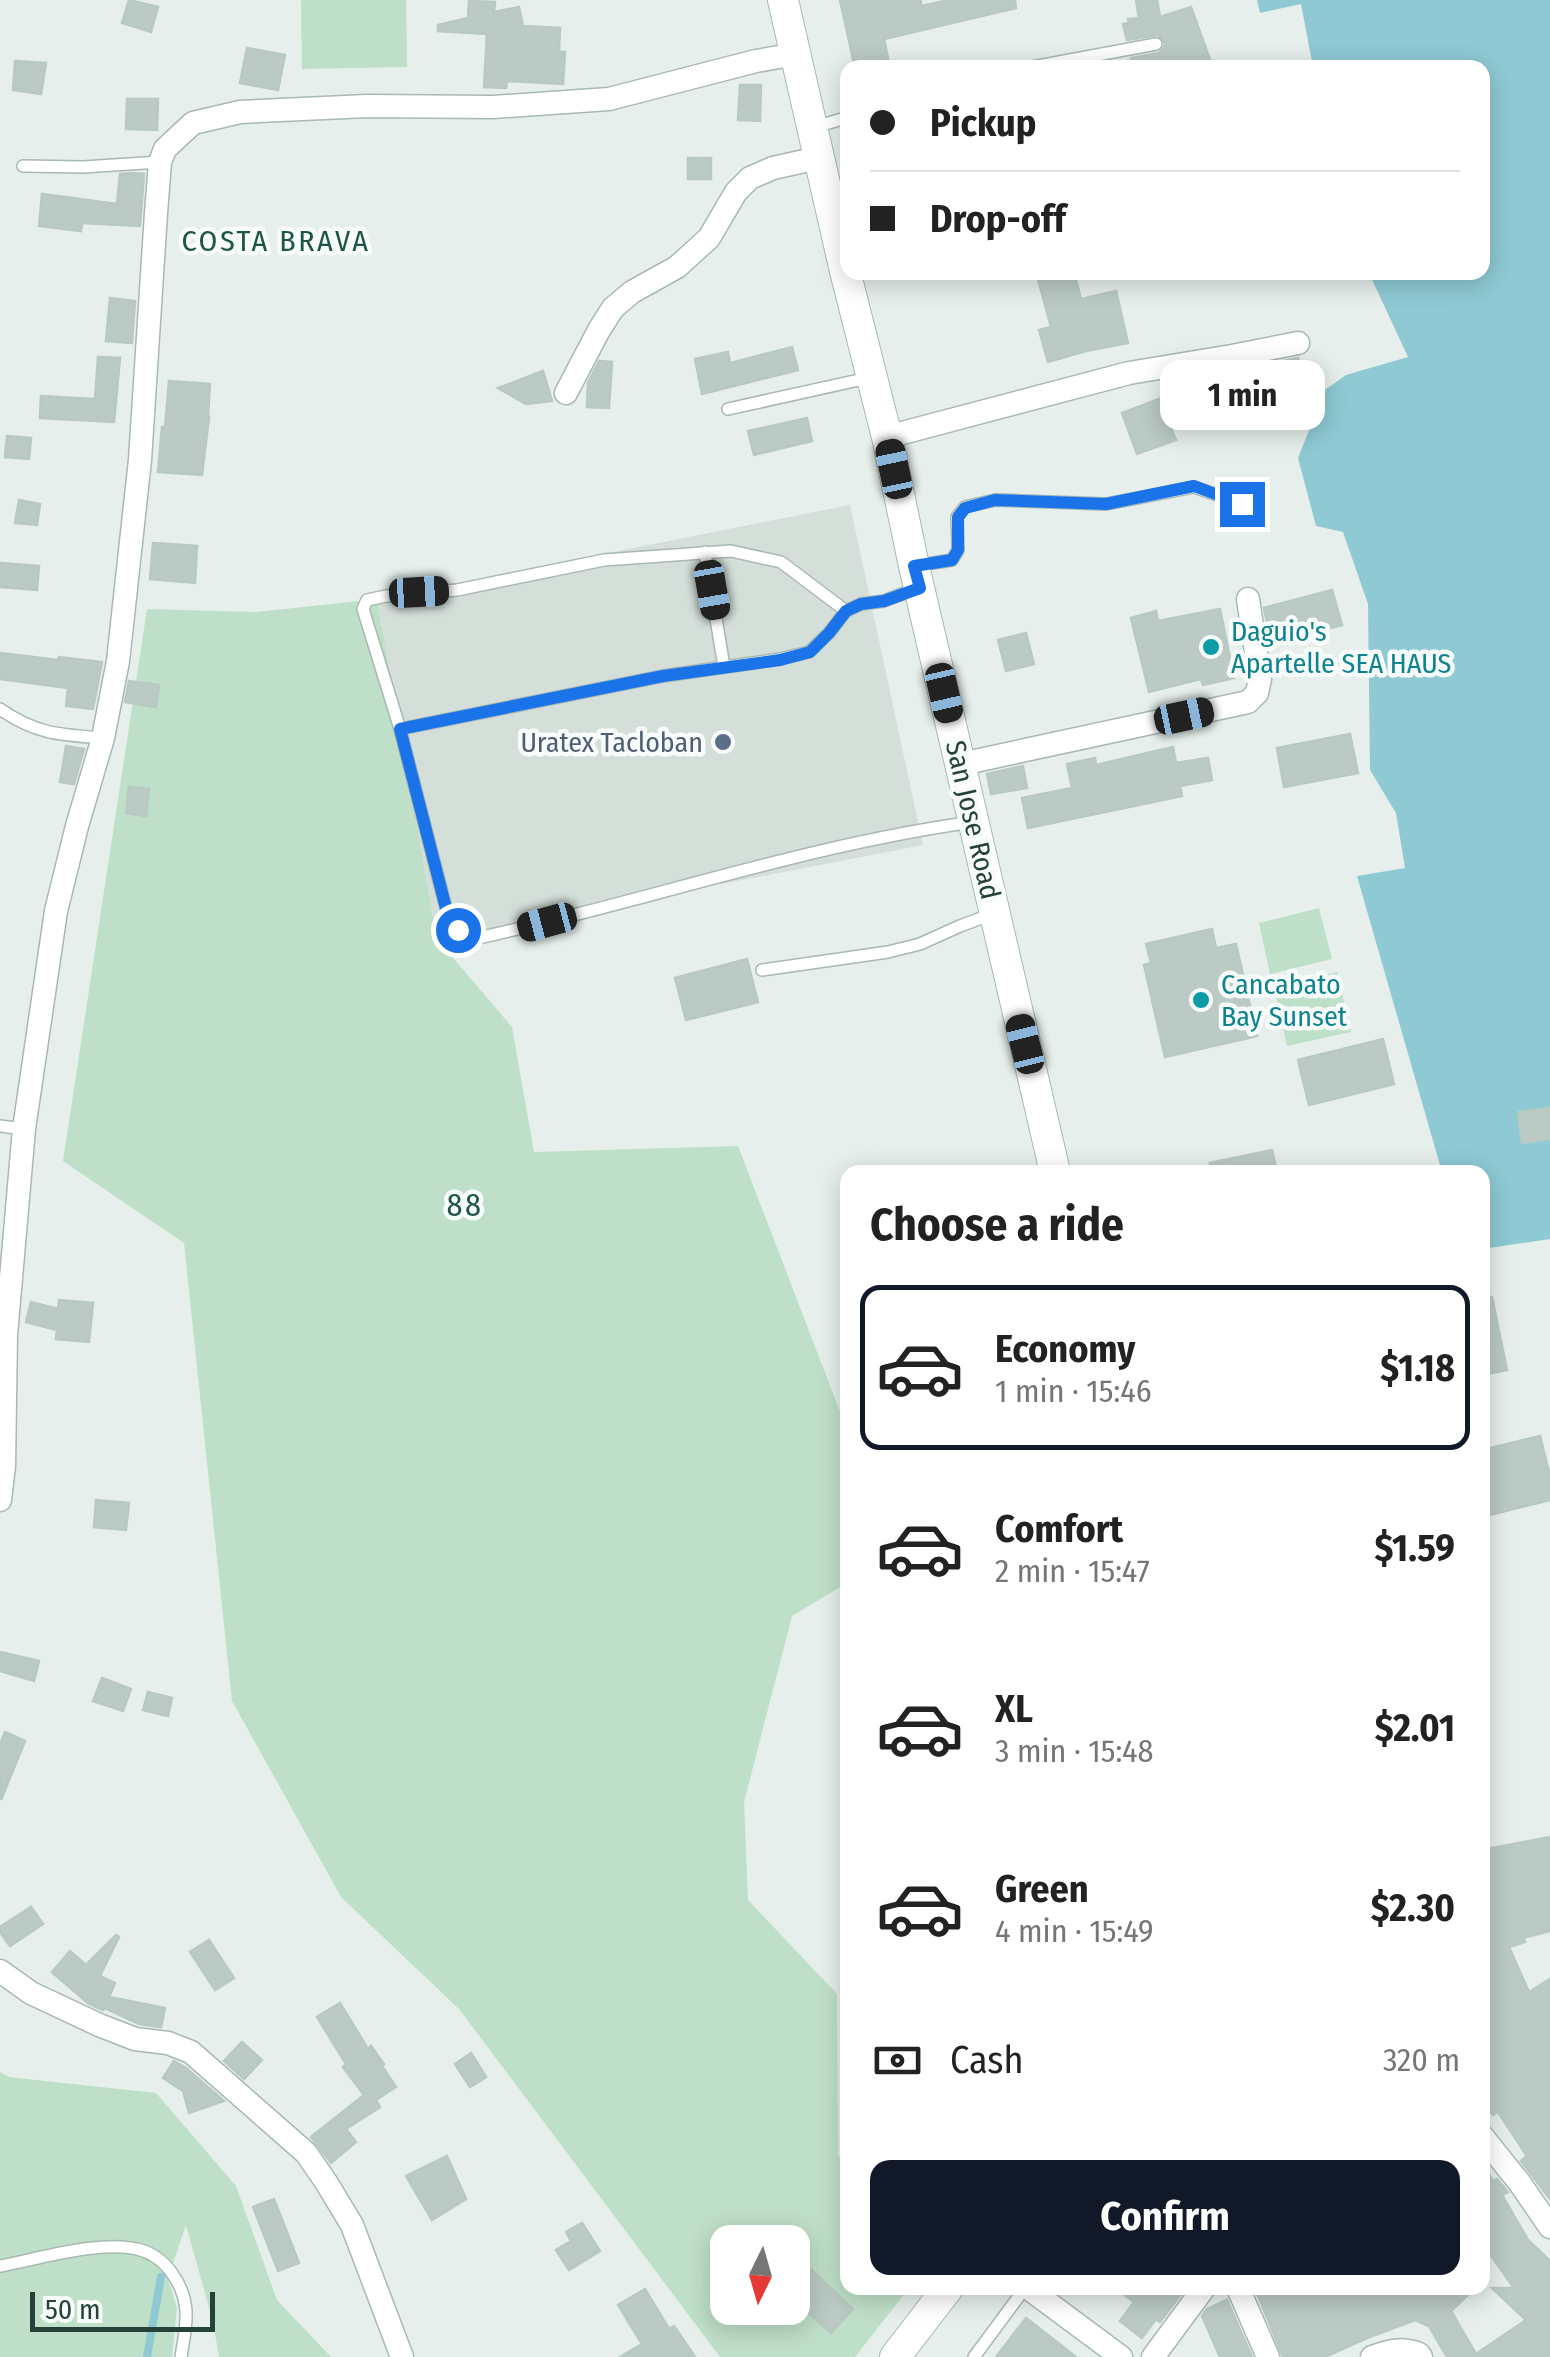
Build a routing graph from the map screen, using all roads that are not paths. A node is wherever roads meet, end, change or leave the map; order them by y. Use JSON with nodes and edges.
{"nodes":[{"id":1,"x":783,"y":0,"type":"edge"},
{"id":2,"x":1156,"y":44,"type":"dead end"},
{"id":3,"x":796,"y":54,"type":"junction"},
{"id":4,"x":1070,"y":60,"type":"edge"},
{"id":5,"x":840,"y":123,"type":"edge"},
{"id":6,"x":815,"y":143,"type":"junction"},
{"id":7,"x":160,"y":162,"type":"junction"},
{"id":8,"x":24,"y":166,"type":"dead end"},
{"id":9,"x":840,"y":246,"type":"edge"},
{"id":10,"x":848,"y":280,"type":"edge"},
{"id":11,"x":1298,"y":343,"type":"dead end"},
{"id":12,"x":872,"y":377,"type":"junction"},
{"id":13,"x":566,"y":393,"type":"dead end"},
{"id":14,"x":728,"y":408,"type":"dead end"},
{"id":15,"x":887,"y":437,"type":"junction"},
{"id":16,"x":1264,"y":511,"type":"dead end"},
{"id":17,"x":705,"y":552,"type":"junction"},
{"id":18,"x":917,"y":577,"type":"junction"},
{"id":19,"x":1248,"y":600,"type":"dead end"},
{"id":20,"x":846,"y":611,"type":"junction"},
{"id":21,"x":724,"y":667,"type":"junction"},
{"id":22,"x":0,"y":709,"type":"edge"},
{"id":23,"x":400,"y":729,"type":"junction"},
{"id":24,"x":103,"y":738,"type":"junction"},
{"id":25,"x":961,"y":764,"type":"junction"},
{"id":26,"x":974,"y":822,"type":"junction"},
{"id":27,"x":994,"y":913,"type":"junction"},
{"id":28,"x":762,"y":970,"type":"dead end"},
{"id":29,"x":12,"y":1128,"type":"edge"},
{"id":30,"x":1053,"y":1165,"type":"edge"},
{"id":31,"x":0,"y":1500,"type":"edge"},
{"id":32,"x":0,"y":1971,"type":"edge"},
{"id":33,"x":1490,"y":2146,"type":"edge"},
{"id":34,"x":1550,"y":2228,"type":"edge"},
{"id":35,"x":0,"y":2266,"type":"edge"},
{"id":36,"x":943,"y":2295,"type":"edge"},
{"id":37,"x":1022,"y":2295,"type":"edge"},
{"id":38,"x":1037,"y":2295,"type":"edge"},
{"id":39,"x":1199,"y":2295,"type":"edge"},
{"id":40,"x":1241,"y":2295,"type":"edge"},
{"id":41,"x":181,"y":2357,"type":"edge"},
{"id":42,"x":402,"y":2357,"type":"edge"},
{"id":43,"x":895,"y":2357,"type":"edge"},
{"id":44,"x":974,"y":2357,"type":"edge"},
{"id":45,"x":1121,"y":2357,"type":"edge"},
{"id":46,"x":1153,"y":2357,"type":"edge"},
{"id":47,"x":1268,"y":2357,"type":"edge"},
{"id":48,"x":1372,"y":2357,"type":"edge"},
{"id":49,"x":1421,"y":2357,"type":"edge"}],
"edges":[{"from":1,"to":3,"type":"main road","name":"San Jose Road"},
{"from":2,"to":4,"type":"lane"},
{"from":3,"to":6,"type":"main road","name":"San Jose Road"},
{"from":3,"to":7,"type":"street"},
{"from":5,"to":6,"type":"lane"},
{"from":6,"to":9,"type":"main road","name":"San Jose Road"},
{"from":6,"to":13,"type":"street"},
{"from":7,"to":8,"type":"lane"},
{"from":7,"to":24,"type":"street"},
{"from":10,"to":12,"type":"main road","name":"San Jose Road"},
{"from":11,"to":15,"type":"street"},
{"from":12,"to":14,"type":"lane"},
{"from":12,"to":15,"type":"main road","name":"San Jose Road"},
{"from":15,"to":18,"type":"main road","name":"San Jose Road"},
{"from":16,"to":18,"type":"lane"},
{"from":17,"to":20,"type":"lane"},
{"from":17,"to":21,"type":"lane"},
{"from":17,"to":23,"type":"lane"},
{"from":18,"to":20,"type":"lane"},
{"from":18,"to":25,"type":"main road","name":"San Jose Road"},
{"from":19,"to":25,"type":"street"},
{"from":20,"to":21,"type":"lane"},
{"from":21,"to":23,"type":"lane"},
{"from":22,"to":24,"type":"lane"},
{"from":23,"to":26,"type":"lane"},
{"from":24,"to":29,"type":"street"},
{"from":25,"to":26,"type":"main road","name":"San Jose Road"},
{"from":26,"to":27,"type":"main road","name":"San Jose Road"},
{"from":27,"to":28,"type":"lane"},
{"from":27,"to":30,"type":"main road","name":"San Jose Road"},
{"from":29,"to":31,"type":"street"},
{"from":32,"to":42,"type":"street"},
{"from":33,"to":34,"type":"street"},
{"from":35,"to":41,"type":"lane"},
{"from":36,"to":43,"type":"main road"},
{"from":37,"to":44,"type":"lane"},
{"from":38,"to":45,"type":"street"},
{"from":39,"to":46,"type":"street"},
{"from":40,"to":47,"type":"street"},
{"from":48,"to":49,"type":"street"}]}
